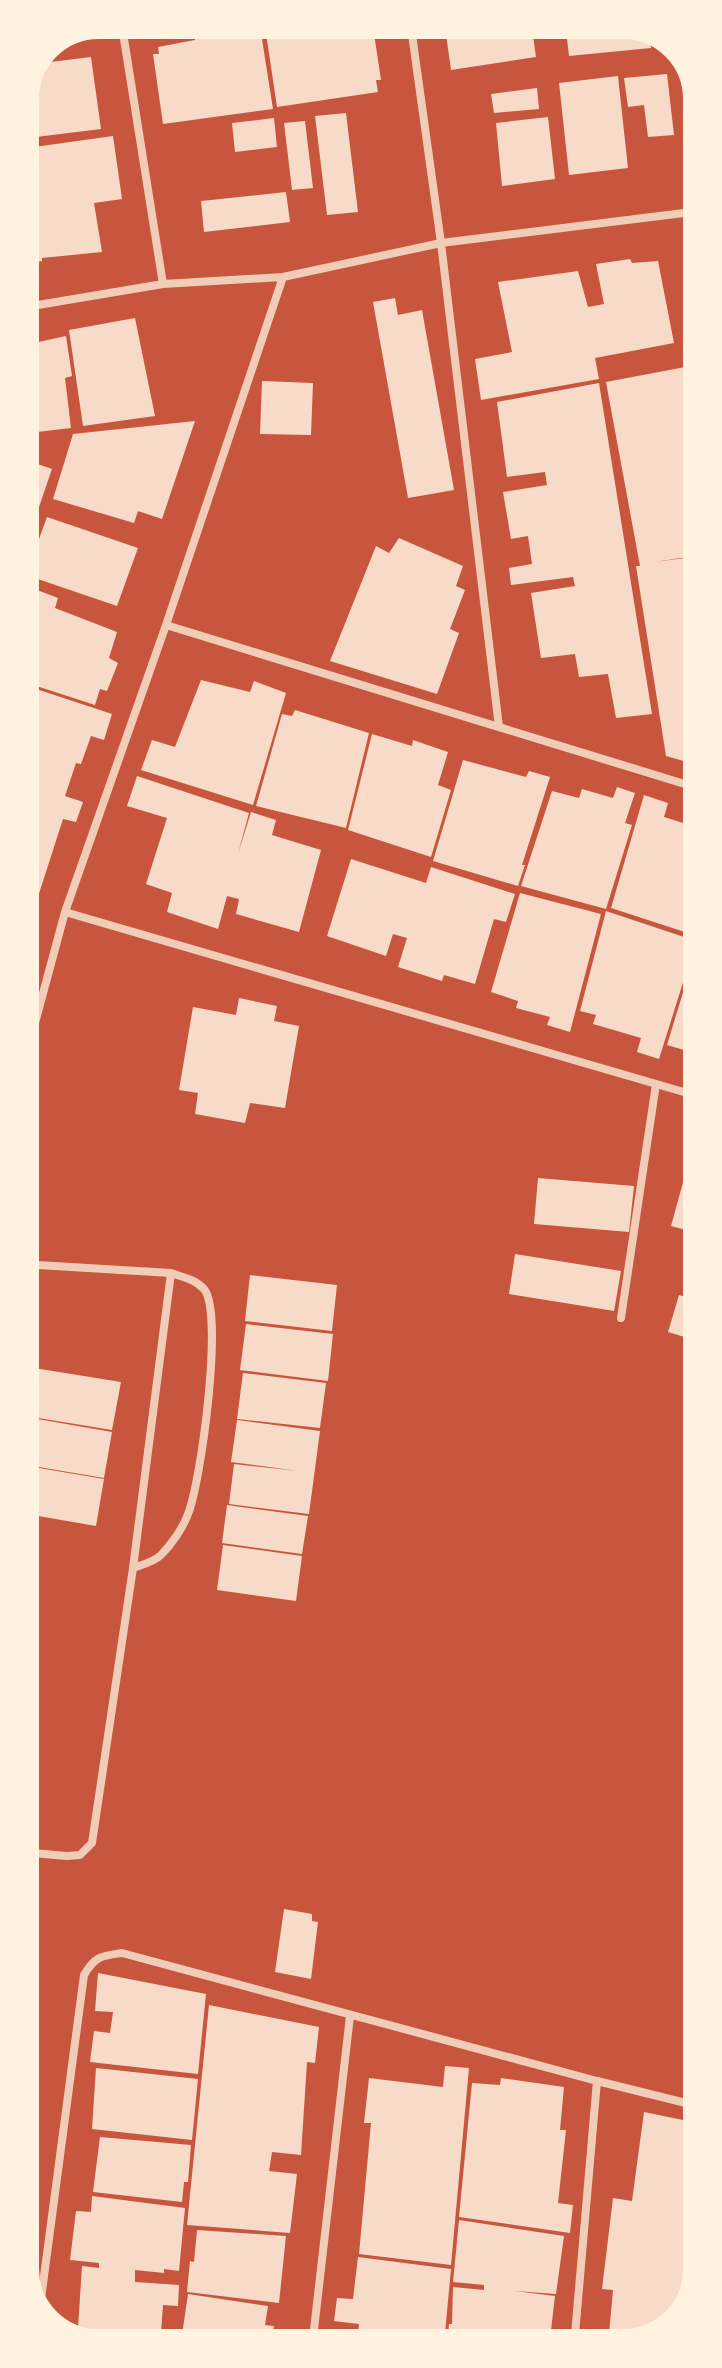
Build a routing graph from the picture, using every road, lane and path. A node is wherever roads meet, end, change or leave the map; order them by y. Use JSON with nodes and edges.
{"nodes":[{"id":1,"x":123,"y":34,"type":"edge"},
{"id":2,"x":412,"y":34,"type":"edge"},
{"id":3,"x":688,"y":212,"type":"edge"},
{"id":4,"x":441,"y":243,"type":"junction"},
{"id":5,"x":283,"y":277,"type":"junction"},
{"id":6,"x":163,"y":284,"type":"junction"},
{"id":7,"x":34,"y":306,"type":"edge"},
{"id":8,"x":166,"y":625,"type":"junction"},
{"id":9,"x":499,"y":727,"type":"junction"},
{"id":10,"x":688,"y":785,"type":"edge"},
{"id":11,"x":65,"y":912,"type":"junction"},
{"id":12,"x":34,"y":1020,"type":"edge"},
{"id":13,"x":656,"y":1084,"type":"junction"},
{"id":14,"x":688,"y":1093,"type":"edge"},
{"id":15,"x":34,"y":1265,"type":"edge"},
{"id":16,"x":171,"y":1273,"type":"junction"},
{"id":17,"x":621,"y":1318,"type":"dead end"},
{"id":18,"x":133,"y":1568,"type":"junction"},
{"id":19,"x":34,"y":1853,"type":"edge"},
{"id":20,"x":350,"y":2016,"type":"junction"},
{"id":21,"x":597,"y":2081,"type":"junction"},
{"id":22,"x":688,"y":2104,"type":"edge"},
{"id":23,"x":41,"y":2298,"type":"edge"},
{"id":24,"x":313,"y":2334,"type":"edge"},
{"id":25,"x":575,"y":2334,"type":"edge"}],
"edges":[{"from":1,"to":6,"type":"street"},
{"from":2,"to":4,"type":"street"},
{"from":3,"to":4,"type":"street"},
{"from":4,"to":5,"type":"street"},
{"from":4,"to":9,"type":"street"},
{"from":5,"to":6,"type":"street"},
{"from":5,"to":8,"type":"street"},
{"from":6,"to":7,"type":"street"},
{"from":8,"to":9,"type":"street"},
{"from":8,"to":11,"type":"street"},
{"from":9,"to":10,"type":"street"},
{"from":11,"to":12,"type":"street"},
{"from":11,"to":13,"type":"street"},
{"from":13,"to":14,"type":"street"},
{"from":13,"to":17,"type":"street"},
{"from":15,"to":16,"type":"street"},
{"from":16,"to":18,"type":"street"},
{"from":16,"to":18,"type":"street"},
{"from":18,"to":19,"type":"street"},
{"from":20,"to":21,"type":"street"},
{"from":20,"to":23,"type":"street"},
{"from":20,"to":24,"type":"street"},
{"from":21,"to":22,"type":"street"},
{"from":21,"to":25,"type":"street"}]}
